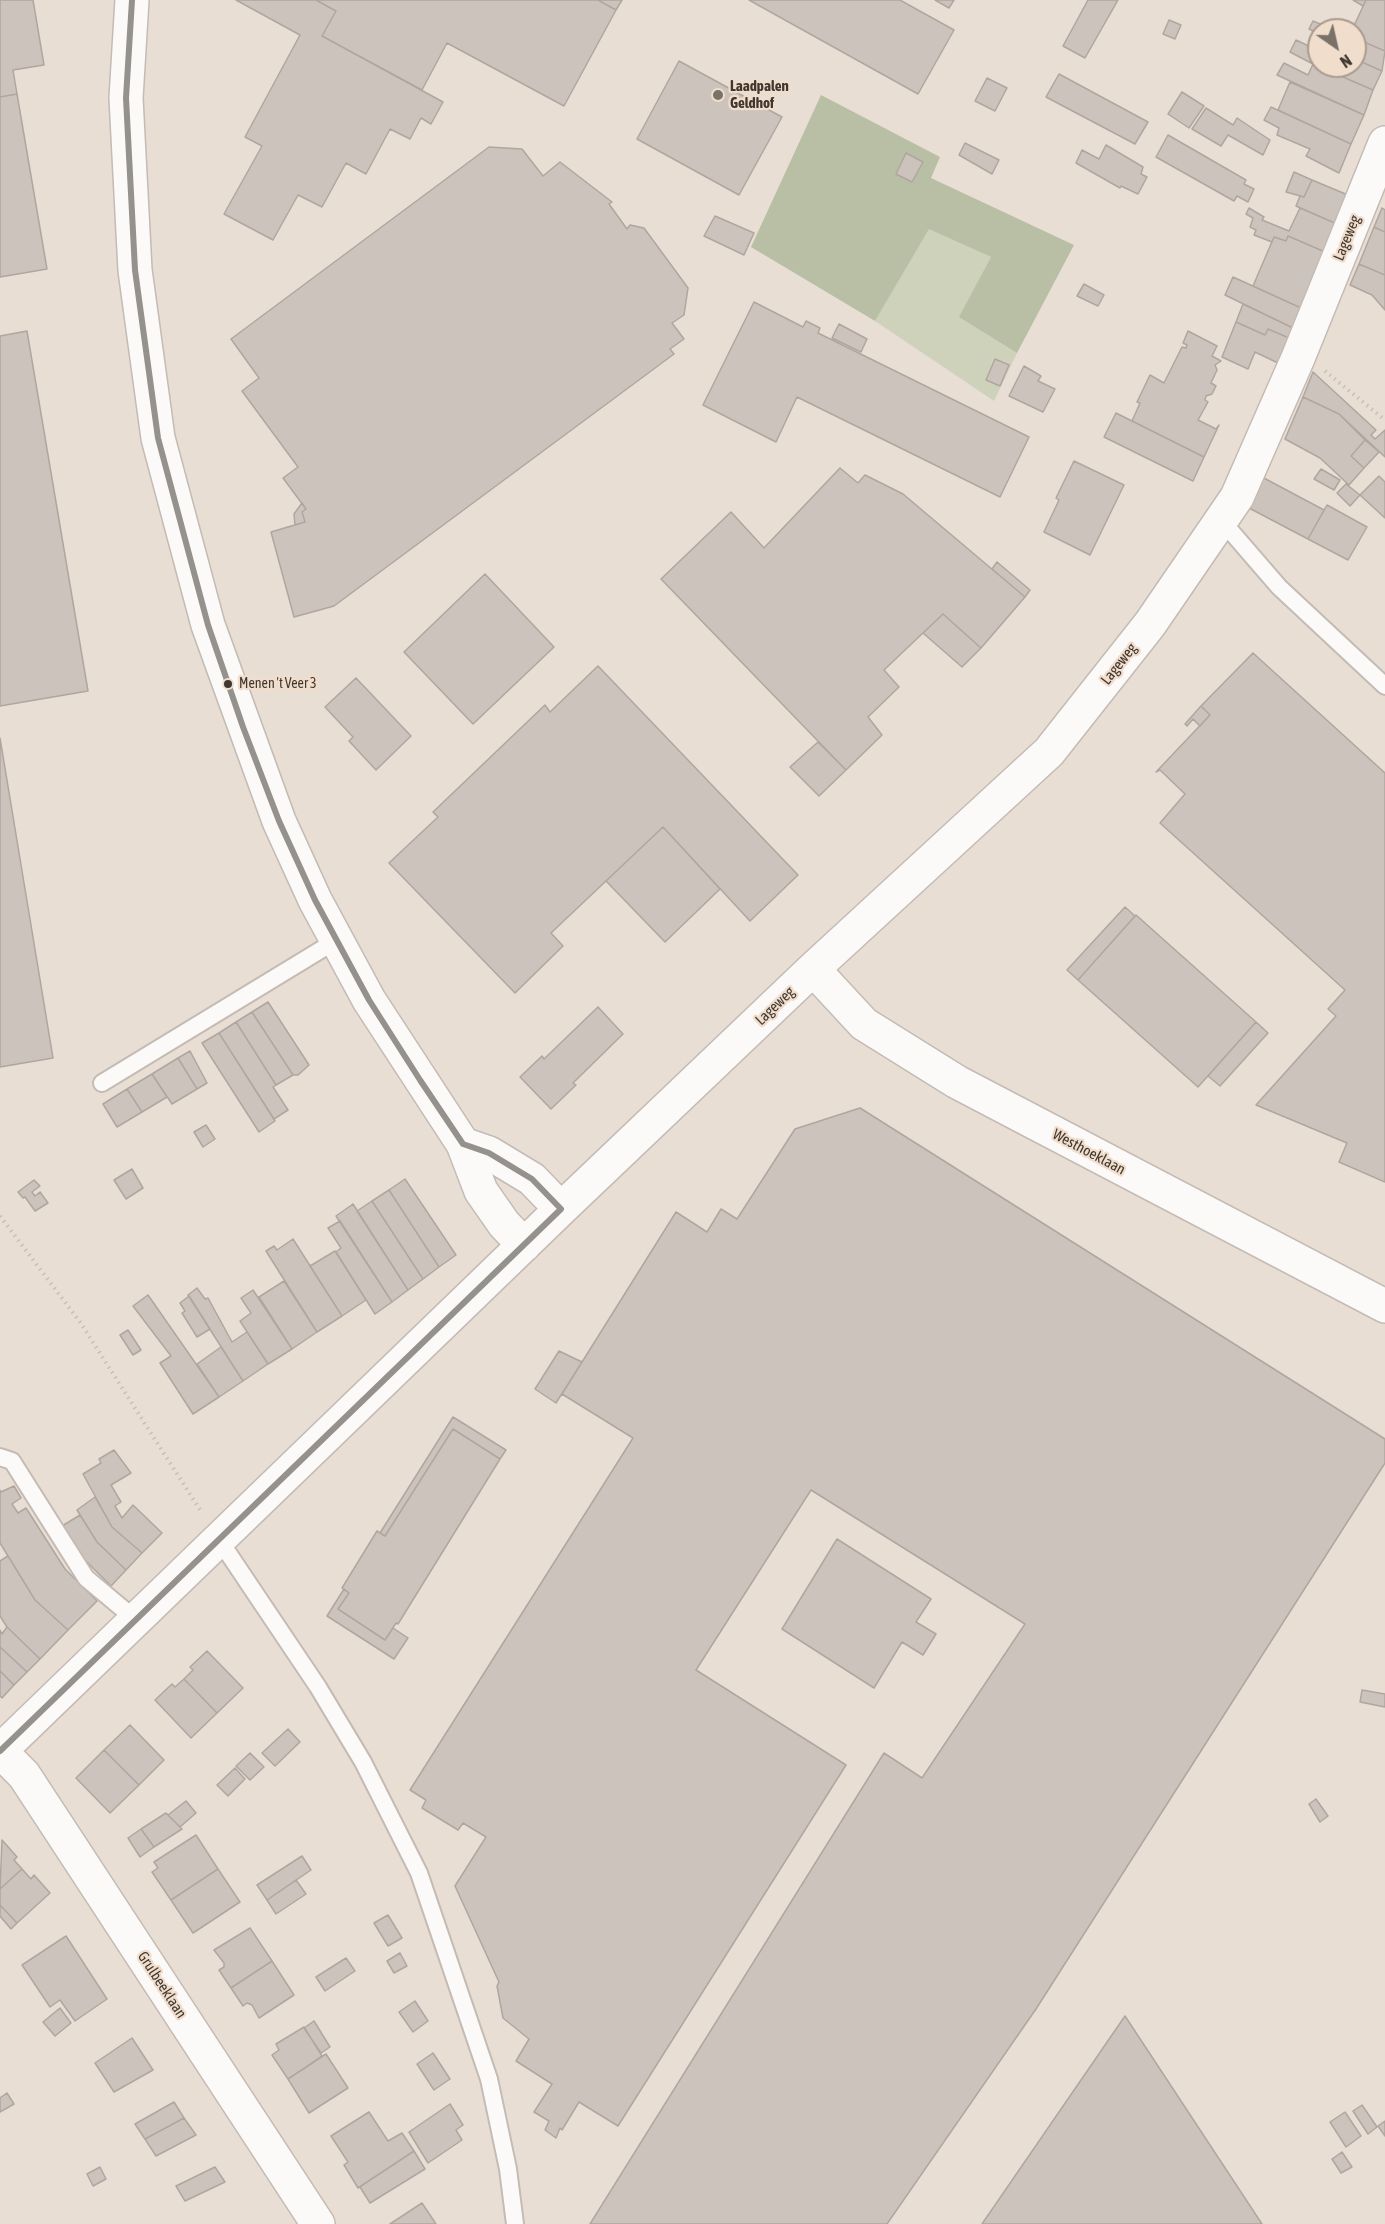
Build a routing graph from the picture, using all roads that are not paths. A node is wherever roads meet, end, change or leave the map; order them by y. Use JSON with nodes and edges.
{"nodes":[{"id":1,"x":132,"y":0,"type":"edge"},
{"id":2,"x":1385,"y":143,"type":"edge"},
{"id":3,"x":1222,"y":521,"type":"junction"},
{"id":4,"x":1385,"y":686,"type":"edge"},
{"id":5,"x":337,"y":940,"type":"junction"},
{"id":6,"x":813,"y":969,"type":"junction"},
{"id":7,"x":102,"y":1083,"type":"dead end"},
{"id":8,"x":463,"y":1144,"type":"junction"},
{"id":9,"x":561,"y":1209,"type":"junction"},
{"id":10,"x":524,"y":1245,"type":"junction"},
{"id":11,"x":1385,"y":1306,"type":"edge"},
{"id":12,"x":0,"y":1457,"type":"edge"},
{"id":13,"x":219,"y":1538,"type":"junction"},
{"id":14,"x":135,"y":1619,"type":"junction"},
{"id":15,"x":0,"y":1751,"type":"edge"},
{"id":16,"x":318,"y":2224,"type":"edge"},
{"id":17,"x":515,"y":2224,"type":"edge"}],
"edges":[{"from":1,"to":5,"type":"street"},
{"from":2,"to":3,"type":"street","name":"Lageweg"},
{"from":3,"to":4,"type":"lane"},
{"from":3,"to":6,"type":"street","name":"Lageweg"},
{"from":5,"to":7,"type":"lane"},
{"from":5,"to":8,"type":"street"},
{"from":6,"to":9,"type":"street","name":"Lageweg"},
{"from":6,"to":11,"type":"street","name":"Westhoeklaan"},
{"from":8,"to":9,"type":"street"},
{"from":8,"to":10,"type":"street"},
{"from":9,"to":10,"type":"street","name":"Lageweg"},
{"from":10,"to":13,"type":"street","name":"Lageweg"},
{"from":12,"to":14,"type":"lane"},
{"from":13,"to":14,"type":"street","name":"Lageweg"},
{"from":13,"to":17,"type":"lane"},
{"from":14,"to":15,"type":"street","name":"Lageweg"},
{"from":15,"to":16,"type":"street","name":"Grulbeeklaan"}]}
